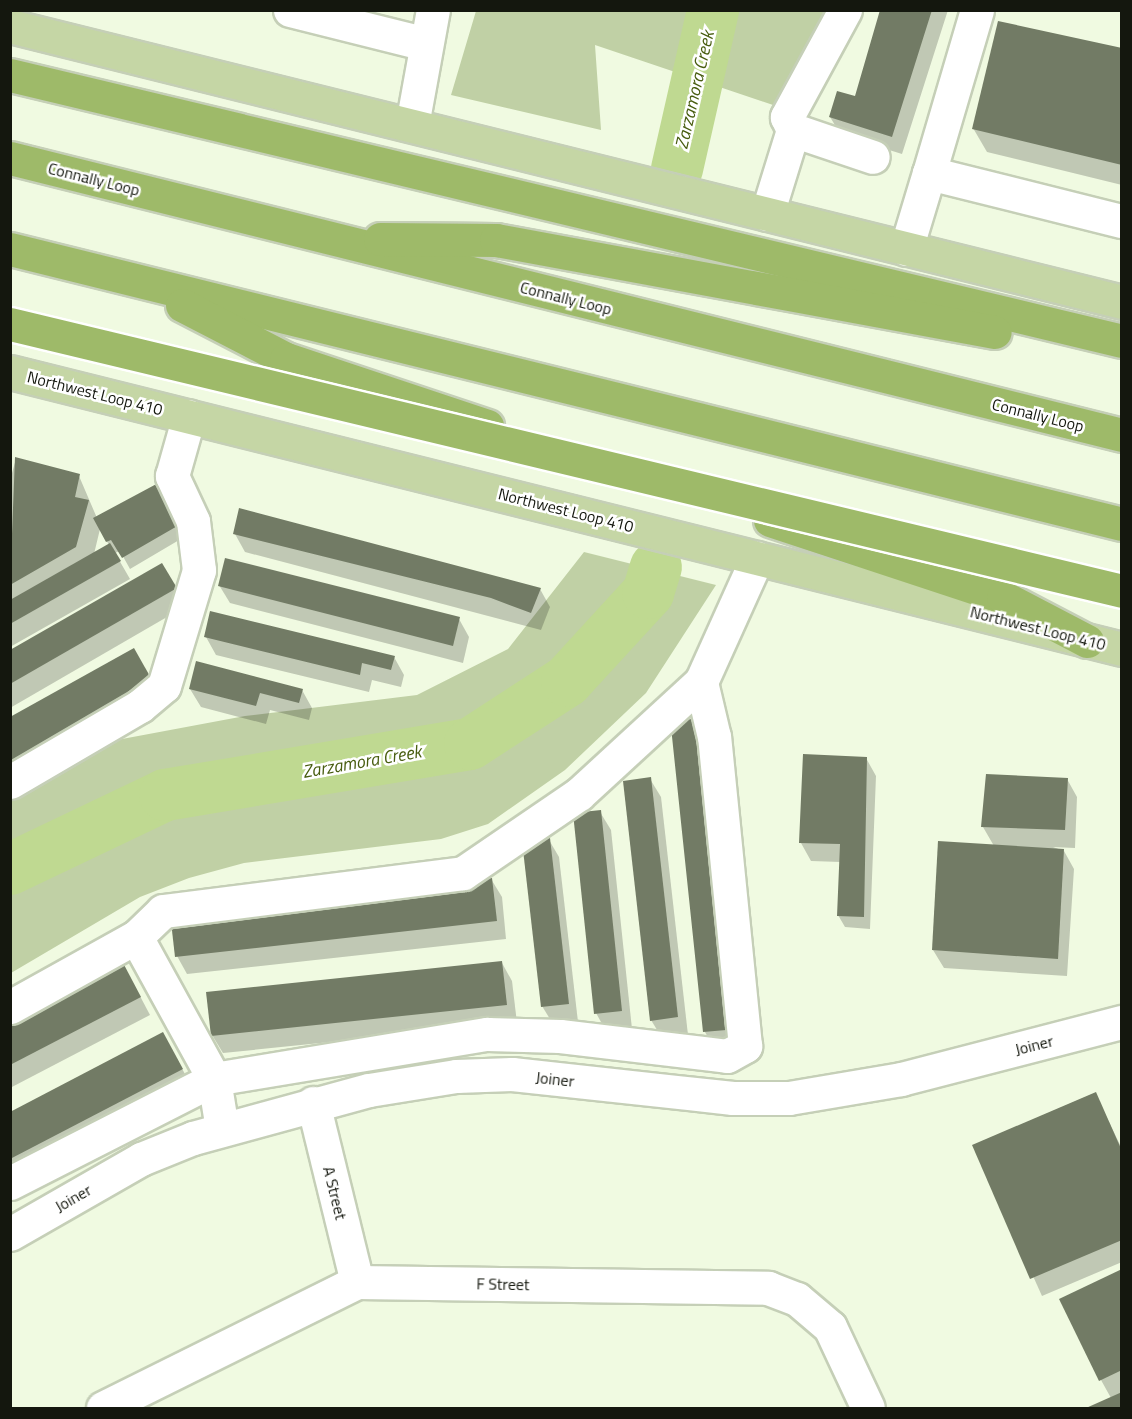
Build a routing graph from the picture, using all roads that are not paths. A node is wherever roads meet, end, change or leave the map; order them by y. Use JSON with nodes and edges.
{"nodes":[{"id":1,"x":290,"y":10,"type":"edge"},
{"id":2,"x":433,"y":10,"type":"edge"},
{"id":3,"x":845,"y":10,"type":"edge"},
{"id":4,"x":977,"y":10,"type":"edge"},
{"id":5,"x":10,"y":26,"type":"edge"},
{"id":6,"x":426,"y":44,"type":"junction"},
{"id":7,"x":10,"y":75,"type":"edge"},
{"id":8,"x":412,"y":125,"type":"junction"},
{"id":9,"x":793,"y":130,"type":"junction"},
{"id":10,"x":10,"y":158,"type":"edge"},
{"id":11,"x":873,"y":158,"type":"dead end"},
{"id":12,"x":928,"y":173,"type":"junction"},
{"id":13,"x":767,"y":214,"type":"junction"},
{"id":14,"x":1122,"y":221,"type":"edge"},
{"id":15,"x":324,"y":239,"type":"junction"},
{"id":16,"x":10,"y":249,"type":"edge"},
{"id":17,"x":906,"y":249,"type":"junction"},
{"id":18,"x":132,"y":279,"type":"junction"},
{"id":19,"x":1122,"y":302,"type":"edge"},
{"id":20,"x":10,"y":324,"type":"edge"},
{"id":21,"x":1122,"y":341,"type":"edge"},
{"id":22,"x":1122,"y":356,"type":"edge"},
{"id":23,"x":10,"y":372,"type":"edge"},
{"id":24,"x":189,"y":416,"type":"junction"},
{"id":25,"x":1122,"y":435,"type":"edge"},
{"id":26,"x":1122,"y":524,"type":"edge"},
{"id":27,"x":757,"y":558,"type":"junction"},
{"id":28,"x":1122,"y":591,"type":"edge"},
{"id":29,"x":1087,"y":641,"type":"junction"},
{"id":30,"x":1122,"y":649,"type":"edge"},
{"id":31,"x":701,"y":681,"type":"junction"},
{"id":32,"x":10,"y":782,"type":"edge"},
{"id":33,"x":136,"y":937,"type":"junction"},
{"id":34,"x":10,"y":1007,"type":"edge"},
{"id":35,"x":1122,"y":1022,"type":"edge"},
{"id":36,"x":214,"y":1079,"type":"junction"},
{"id":37,"x":313,"y":1104,"type":"junction"},
{"id":38,"x":222,"y":1129,"type":"junction"},
{"id":39,"x":10,"y":1183,"type":"edge"},
{"id":40,"x":10,"y":1234,"type":"edge"},
{"id":41,"x":357,"y":1282,"type":"junction"},
{"id":42,"x":103,"y":1408,"type":"edge"},
{"id":43,"x":868,"y":1408,"type":"edge"}],
"edges":[{"from":1,"to":6,"type":"street"},
{"from":2,"to":6,"type":"street"},
{"from":3,"to":9,"type":"street"},
{"from":4,"to":12,"type":"street"},
{"from":5,"to":8,"type":"main road"},
{"from":6,"to":8,"type":"street"},
{"from":7,"to":21,"type":"highway"},
{"from":8,"to":13,"type":"main road"},
{"from":9,"to":11,"type":"street"},
{"from":9,"to":13,"type":"street"},
{"from":10,"to":15,"type":"highway","name":"Connally Loop"},
{"from":12,"to":14,"type":"street"},
{"from":12,"to":17,"type":"street"},
{"from":13,"to":17,"type":"main road"},
{"from":15,"to":22,"type":"highway"},
{"from":15,"to":25,"type":"highway","name":"Connally Loop"},
{"from":16,"to":18,"type":"highway"},
{"from":17,"to":19,"type":"main road"},
{"from":18,"to":26,"type":"highway"},
{"from":18,"to":29,"type":"highway"},
{"from":20,"to":28,"type":"highway","bridge":true},
{"from":23,"to":24,"type":"main road","name":"Northwest Loop 410"},
{"from":24,"to":27,"type":"main road","name":"Northwest Loop 410"},
{"from":24,"to":32,"type":"street"},
{"from":27,"to":29,"type":"main road","name":"Northwest Loop 410"},
{"from":27,"to":31,"type":"street"},
{"from":29,"to":30,"type":"main road","name":"Northwest Loop 410"},
{"from":31,"to":33,"type":"street"},
{"from":31,"to":36,"type":"street"},
{"from":33,"to":34,"type":"street"},
{"from":33,"to":36,"type":"street"},
{"from":35,"to":37,"type":"street","name":"Joiner"},
{"from":36,"to":38,"type":"street"},
{"from":36,"to":39,"type":"street"},
{"from":37,"to":38,"type":"street","name":"Joiner"},
{"from":37,"to":41,"type":"street","name":"A Street"},
{"from":38,"to":40,"type":"street","name":"Joiner"},
{"from":41,"to":42,"type":"street","name":"F Street"},
{"from":41,"to":43,"type":"street","name":"F Street"}]}
